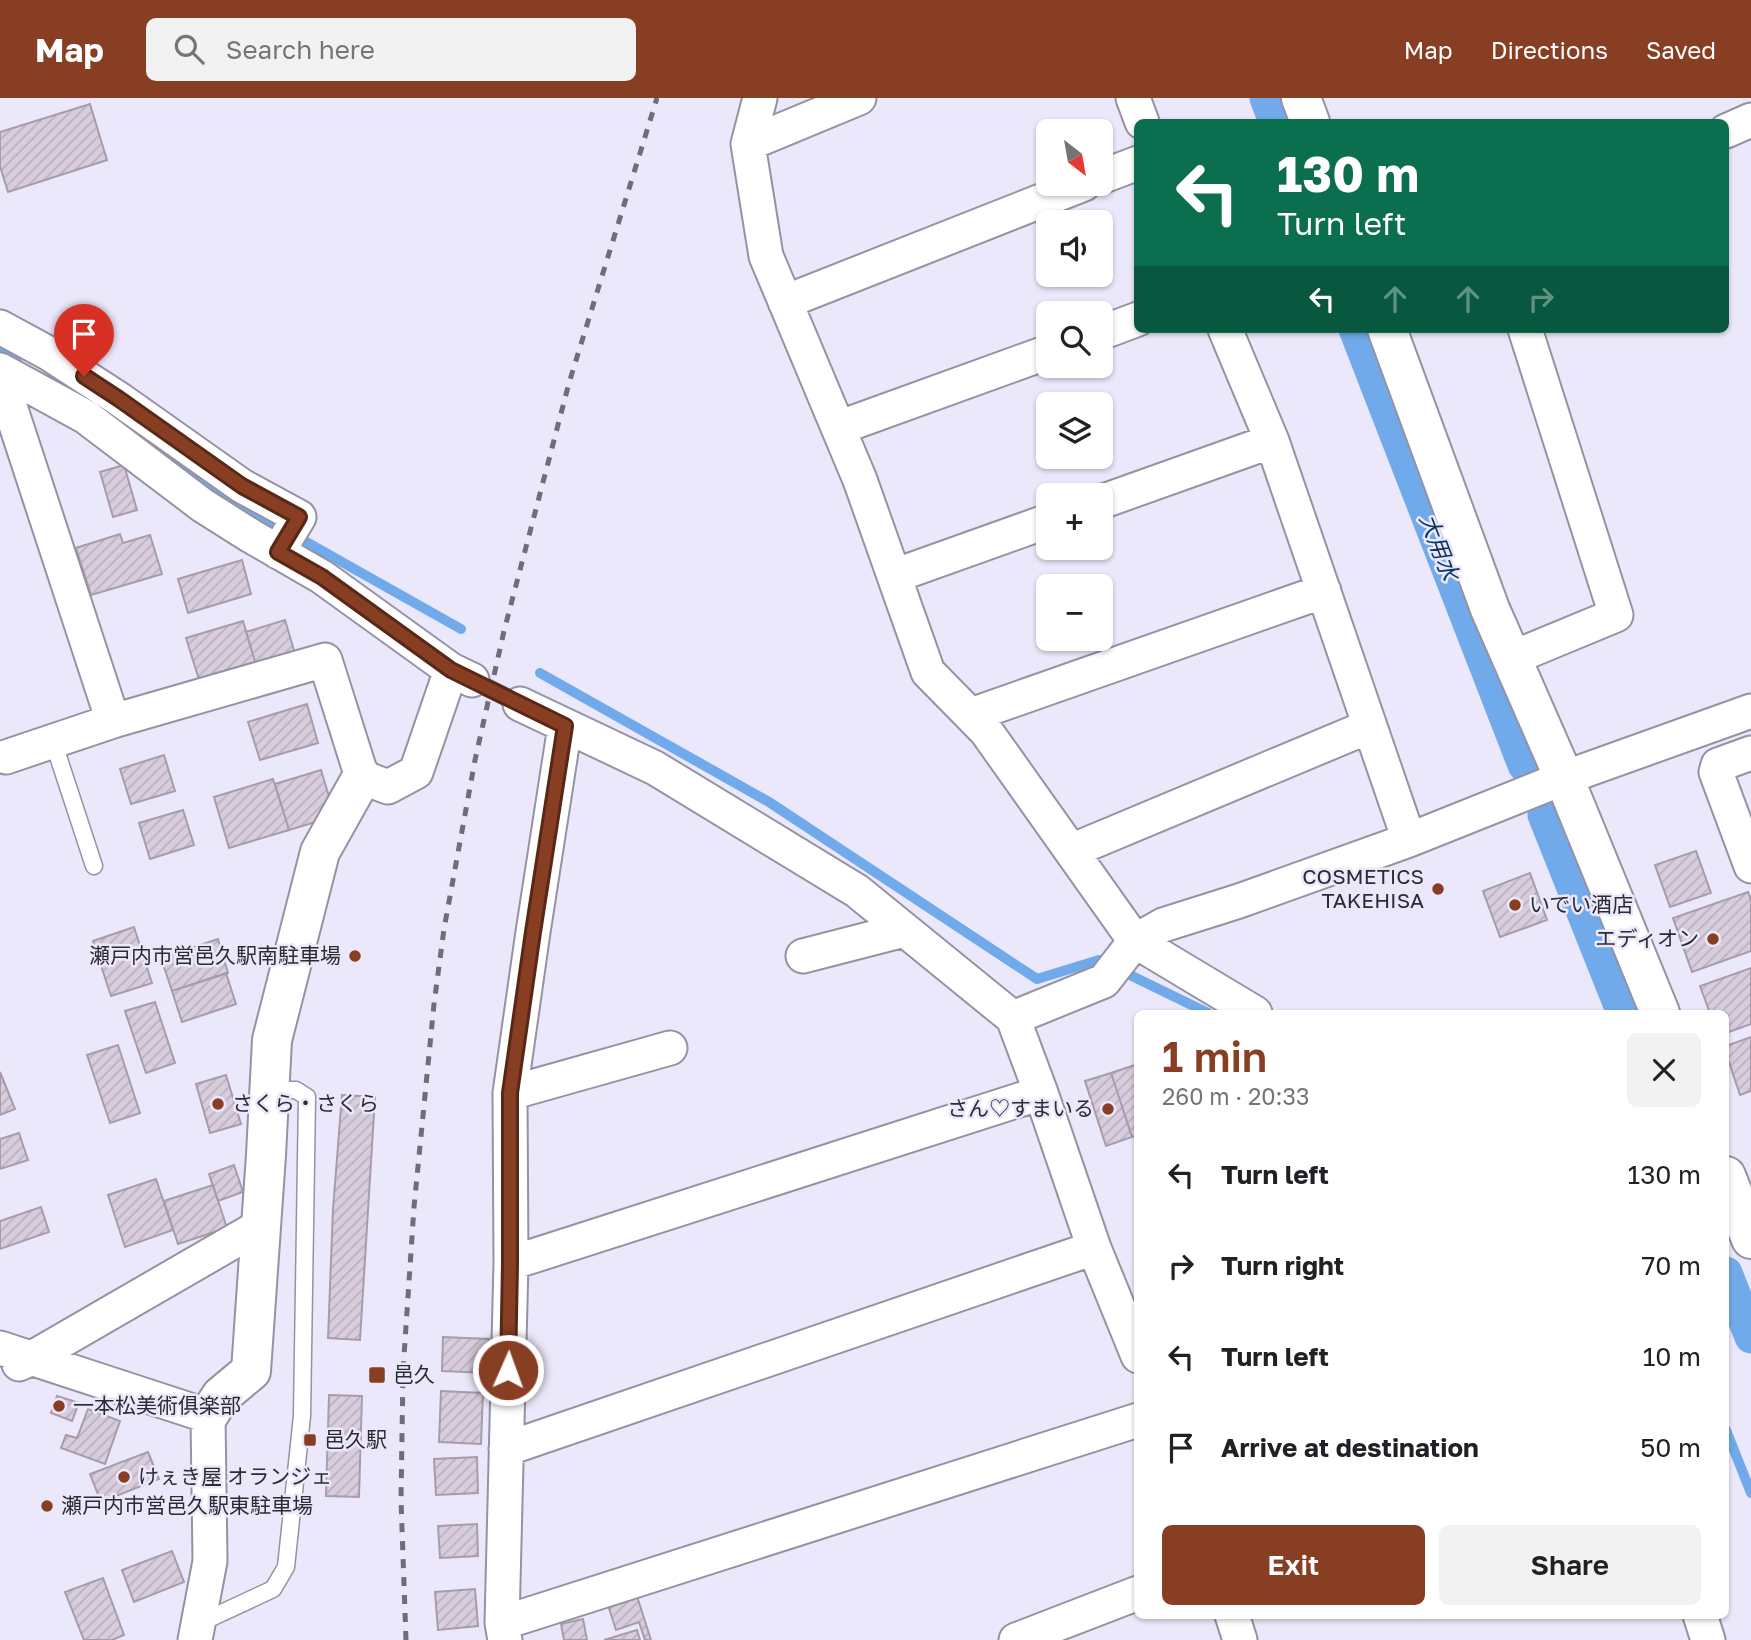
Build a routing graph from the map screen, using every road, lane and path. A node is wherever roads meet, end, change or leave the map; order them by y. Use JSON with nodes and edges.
{"nodes":[{"id":1,"x":760,"y":98,"type":"edge"},
{"id":2,"x":859,"y":98,"type":"edge"},
{"id":3,"x":1133,"y":98,"type":"edge"},
{"id":4,"x":1301,"y":98,"type":"edge"},
{"id":5,"x":1141,"y":119,"type":"edge"},
{"id":6,"x":1309,"y":119,"type":"edge"},
{"id":7,"x":1751,"y":120,"type":"edge"},
{"id":8,"x":1729,"y":130,"type":"edge"},
{"id":9,"x":748,"y":144,"type":"junction"},
{"id":10,"x":1134,"y":165,"type":"edge"},
{"id":11,"x":1113,"y":172,"type":"edge"},
{"id":12,"x":1054,"y":196,"type":"edge"},
{"id":13,"x":785,"y":302,"type":"junction"},
{"id":14,"x":1134,"y":321,"type":"edge"},
{"id":15,"x":0,"y":327,"type":"edge"},
{"id":16,"x":1113,"y":328,"type":"edge"},
{"id":17,"x":1228,"y":333,"type":"edge"},
{"id":18,"x":1388,"y":333,"type":"edge"},
{"id":19,"x":1526,"y":333,"type":"edge"},
{"id":20,"x":1036,"y":356,"type":"edge"},
{"id":21,"x":0,"y":369,"type":"edge"},
{"id":22,"x":0,"y":376,"type":"edge"},
{"id":23,"x":838,"y":428,"type":"junction"},
{"id":24,"x":1272,"y":441,"type":"junction"},
{"id":25,"x":1113,"y":498,"type":"edge"},
{"id":26,"x":1036,"y":525,"type":"edge"},
{"id":27,"x":285,"y":540,"type":"junction"},
{"id":28,"x":894,"y":576,"type":"junction"},
{"id":29,"x":1324,"y":590,"type":"junction"},
{"id":30,"x":1511,"y":658,"type":"junction"},
{"id":31,"x":461,"y":675,"type":"junction"},
{"id":32,"x":520,"y":704,"type":"joint"},
{"id":33,"x":1751,"y":711,"type":"edge"},
{"id":34,"x":971,"y":715,"type":"junction"},
{"id":35,"x":113,"y":721,"type":"junction"},
{"id":36,"x":565,"y":726,"type":"junction"},
{"id":37,"x":1370,"y":726,"type":"junction"},
{"id":38,"x":53,"y":741,"type":"junction"},
{"id":39,"x":1751,"y":753,"type":"edge"},
{"id":40,"x":6,"y":757,"type":"dead end"},
{"id":41,"x":362,"y":777,"type":"junction"},
{"id":42,"x":1564,"y":778,"type":"junction"},
{"id":43,"x":1409,"y":840,"type":"junction"},
{"id":44,"x":1071,"y":851,"type":"junction"},
{"id":45,"x":94,"y":866,"type":"dead end"},
{"id":46,"x":1751,"y":866,"type":"edge"},
{"id":47,"x":904,"y":930,"type":"junction"},
{"id":48,"x":1135,"y":941,"type":"junction"},
{"id":49,"x":803,"y":956,"type":"dead end"},
{"id":50,"x":1250,"y":1010,"type":"edge"},
{"id":51,"x":1659,"y":1010,"type":"edge"},
{"id":52,"x":1013,"y":1018,"type":"junction"},
{"id":53,"x":670,"y":1048,"type":"dead end"},
{"id":54,"x":269,"y":1090,"type":"junction"},
{"id":55,"x":510,"y":1093,"type":"junction"},
{"id":56,"x":1041,"y":1093,"type":"junction"},
{"id":57,"x":1729,"y":1184,"type":"edge"},
{"id":58,"x":262,"y":1225,"type":"junction"},
{"id":59,"x":1751,"y":1239,"type":"edge"},
{"id":60,"x":1094,"y":1248,"type":"junction"},
{"id":61,"x":510,"y":1264,"type":"junction"},
{"id":62,"x":1134,"y":1346,"type":"edge"},
{"id":63,"x":0,"y":1348,"type":"edge"},
{"id":64,"x":32,"y":1358,"type":"junction"},
{"id":65,"x":0,"y":1371,"type":"edge"},
{"id":66,"x":208,"y":1416,"type":"junction"},
{"id":67,"x":1134,"y":1421,"type":"edge"},
{"id":68,"x":506,"y":1450,"type":"junction"},
{"id":69,"x":1134,"y":1595,"type":"edge"},
{"id":70,"x":1233,"y":1619,"type":"edge"},
{"id":71,"x":1701,"y":1619,"type":"edge"},
{"id":72,"x":1076,"y":1629,"type":"edge"},
{"id":73,"x":503,"y":1631,"type":"edge"},
{"id":74,"x":196,"y":1632,"type":"edge"},
{"id":75,"x":1016,"y":1640,"type":"edge"},
{"id":76,"x":1240,"y":1640,"type":"edge"},
{"id":77,"x":1708,"y":1640,"type":"edge"}],
"edges":[{"from":1,"to":9,"type":"street"},
{"from":2,"to":9,"type":"street"},
{"from":3,"to":5,"type":"street"},
{"from":4,"to":6,"type":"street"},
{"from":7,"to":8,"type":"street"},
{"from":9,"to":13,"type":"street"},
{"from":10,"to":11,"type":"street"},
{"from":12,"to":13,"type":"street"},
{"from":13,"to":23,"type":"street"},
{"from":14,"to":16,"type":"street"},
{"from":15,"to":27,"type":"street"},
{"from":17,"to":24,"type":"street"},
{"from":18,"to":30,"type":"street"},
{"from":19,"to":30,"type":"street"},
{"from":20,"to":23,"type":"street"},
{"from":21,"to":27,"type":"street"},
{"from":22,"to":35,"type":"street"},
{"from":23,"to":28,"type":"street"},
{"from":24,"to":25,"type":"street"},
{"from":24,"to":29,"type":"street"},
{"from":26,"to":28,"type":"street"},
{"from":27,"to":31,"type":"street"},
{"from":28,"to":34,"type":"street"},
{"from":29,"to":34,"type":"street"},
{"from":29,"to":37,"type":"street"},
{"from":30,"to":42,"type":"street"},
{"from":31,"to":32,"type":"lane"},
{"from":31,"to":41,"type":"street"},
{"from":32,"to":36,"type":"street"},
{"from":33,"to":42,"type":"street"},
{"from":34,"to":44,"type":"street"},
{"from":35,"to":38,"type":"street"},
{"from":35,"to":41,"type":"street"},
{"from":36,"to":47,"type":"street"},
{"from":36,"to":55,"type":"street"},
{"from":37,"to":43,"type":"street"},
{"from":37,"to":44,"type":"street"},
{"from":38,"to":40,"type":"street"},
{"from":38,"to":45,"type":"lane"},
{"from":39,"to":46,"type":"street"},
{"from":41,"to":54,"type":"street"},
{"from":42,"to":43,"type":"street"},
{"from":42,"to":51,"type":"street"},
{"from":43,"to":48,"type":"street"},
{"from":44,"to":48,"type":"street"},
{"from":47,"to":49,"type":"street"},
{"from":47,"to":52,"type":"street"},
{"from":48,"to":50,"type":"street"},
{"from":48,"to":52,"type":"street"},
{"from":52,"to":56,"type":"street"},
{"from":53,"to":55,"type":"street"},
{"from":54,"to":58,"type":"street"},
{"from":54,"to":74,"type":"lane"},
{"from":55,"to":61,"type":"street"},
{"from":56,"to":60,"type":"street"},
{"from":56,"to":61,"type":"street"},
{"from":57,"to":59,"type":"street"},
{"from":58,"to":64,"type":"street"},
{"from":58,"to":66,"type":"street"},
{"from":60,"to":62,"type":"street"},
{"from":60,"to":68,"type":"street"},
{"from":61,"to":68,"type":"street"},
{"from":63,"to":64,"type":"street"},
{"from":64,"to":65,"type":"street"},
{"from":64,"to":66,"type":"street"},
{"from":66,"to":74,"type":"street"},
{"from":67,"to":73,"type":"street"},
{"from":68,"to":73,"type":"street"},
{"from":69,"to":72,"type":"street"},
{"from":70,"to":76,"type":"street"},
{"from":71,"to":77,"type":"street"},
{"from":72,"to":75,"type":"street"}]}
